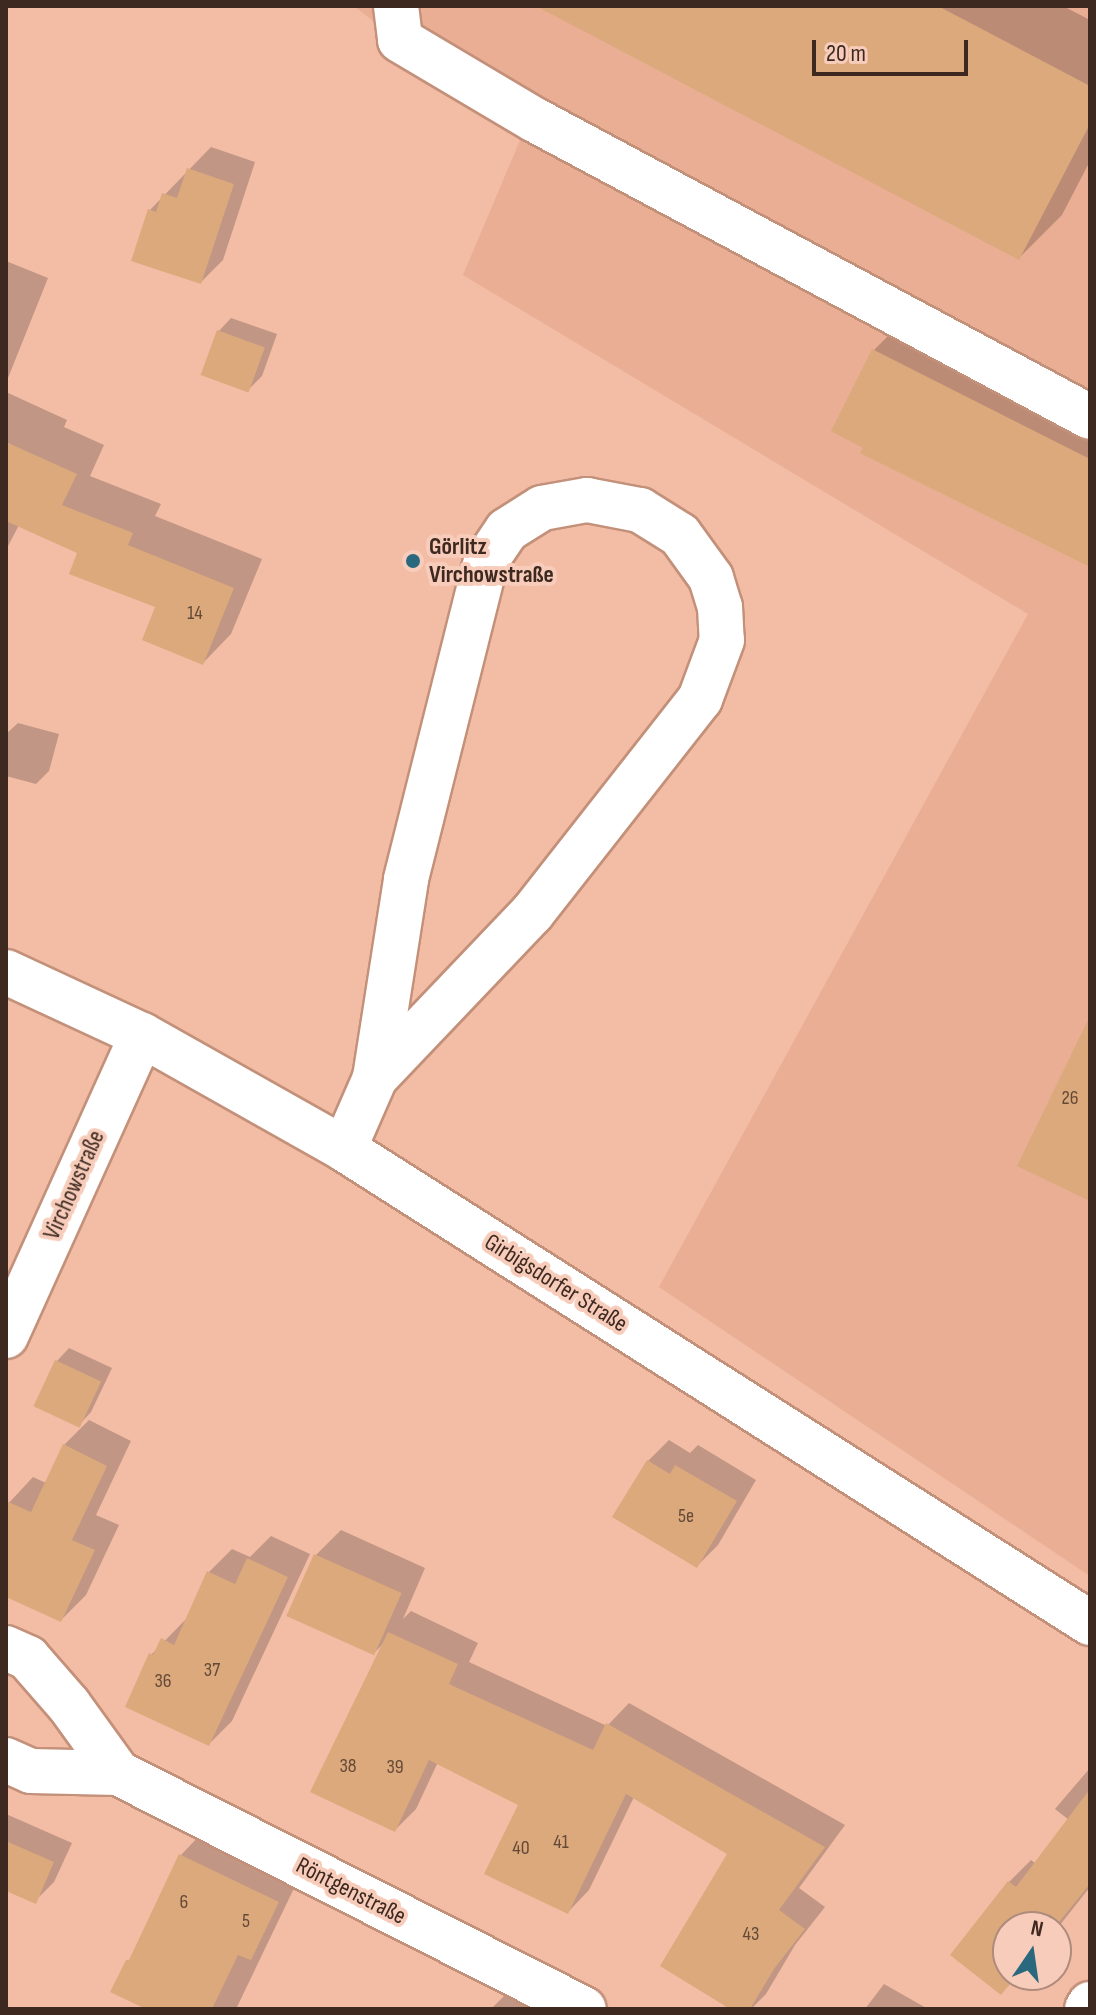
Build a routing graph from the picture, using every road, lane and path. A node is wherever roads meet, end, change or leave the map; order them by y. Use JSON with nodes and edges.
{"nodes":[{"id":1,"x":396,"y":6,"type":"edge"},
{"id":2,"x":1090,"y":417,"type":"edge"},
{"id":3,"x":6,"y":972,"type":"edge"},
{"id":4,"x":142,"y":1035,"type":"junction"},
{"id":5,"x":375,"y":1078,"type":"junction"},
{"id":6,"x":344,"y":1149,"type":"junction"},
{"id":7,"x":6,"y":1336,"type":"edge"},
{"id":8,"x":1090,"y":1623,"type":"edge"},
{"id":9,"x":6,"y":1648,"type":"edge"},
{"id":10,"x":6,"y":1760,"type":"edge"},
{"id":11,"x":118,"y":1773,"type":"junction"},
{"id":12,"x":584,"y":2009,"type":"edge"}],
"edges":[{"from":1,"to":2,"type":"street"},
{"from":3,"to":4,"type":"street","name":"Girbigsdorfer Straße"},
{"from":4,"to":6,"type":"street","name":"Girbigsdorfer Straße"},
{"from":4,"to":7,"type":"street","name":"Virchowstraße"},
{"from":5,"to":5,"type":"street"},
{"from":5,"to":6,"type":"street"},
{"from":6,"to":8,"type":"street","name":"Girbigsdorfer Straße"},
{"from":9,"to":11,"type":"street","name":"Röntgenstraße"},
{"from":10,"to":11,"type":"street","name":"Röntgenstraße"},
{"from":11,"to":12,"type":"street","name":"Röntgenstraße"}]}
